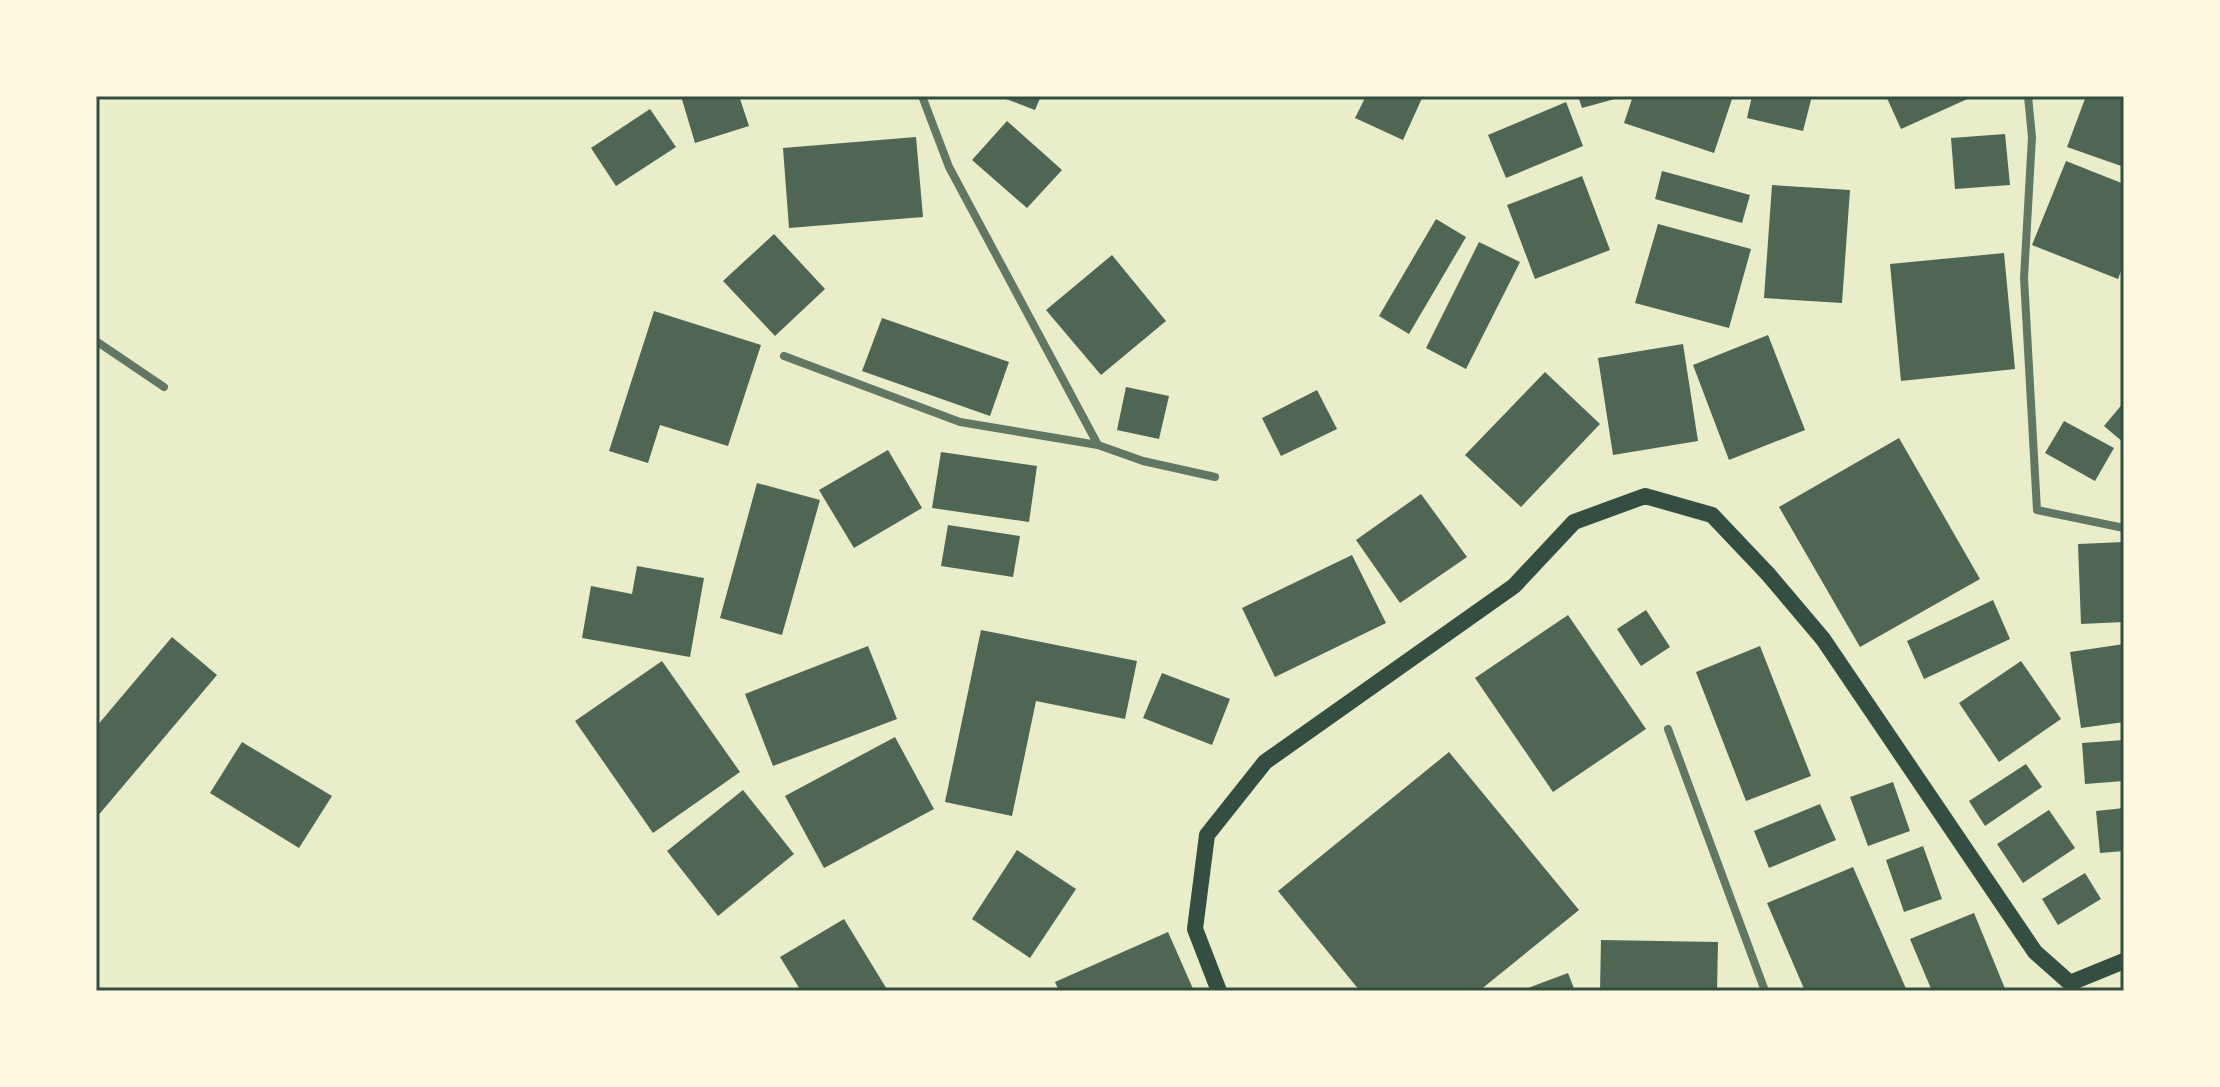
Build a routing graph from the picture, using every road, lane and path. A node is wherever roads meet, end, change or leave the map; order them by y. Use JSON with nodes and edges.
{"nodes":[{"id":1,"x":922,"y":96,"type":"edge"},
{"id":2,"x":2028,"y":96,"type":"edge"},
{"id":3,"x":96,"y":341,"type":"edge"},
{"id":4,"x":784,"y":356,"type":"dead end"},
{"id":5,"x":164,"y":387,"type":"dead end"},
{"id":6,"x":1098,"y":445,"type":"junction"},
{"id":7,"x":1215,"y":477,"type":"dead end"},
{"id":8,"x":2124,"y":528,"type":"edge"},
{"id":9,"x":1668,"y":729,"type":"dead end"},
{"id":10,"x":2124,"y":961,"type":"edge"},
{"id":11,"x":1219,"y":991,"type":"edge"},
{"id":12,"x":1765,"y":991,"type":"edge"}],
"edges":[{"from":1,"to":6,"type":"street"},
{"from":2,"to":8,"type":"street"},
{"from":3,"to":5,"type":"street"},
{"from":4,"to":6,"type":"street"},
{"from":6,"to":7,"type":"street"},
{"from":9,"to":12,"type":"street"},
{"from":10,"to":11,"type":"main road"}]}
